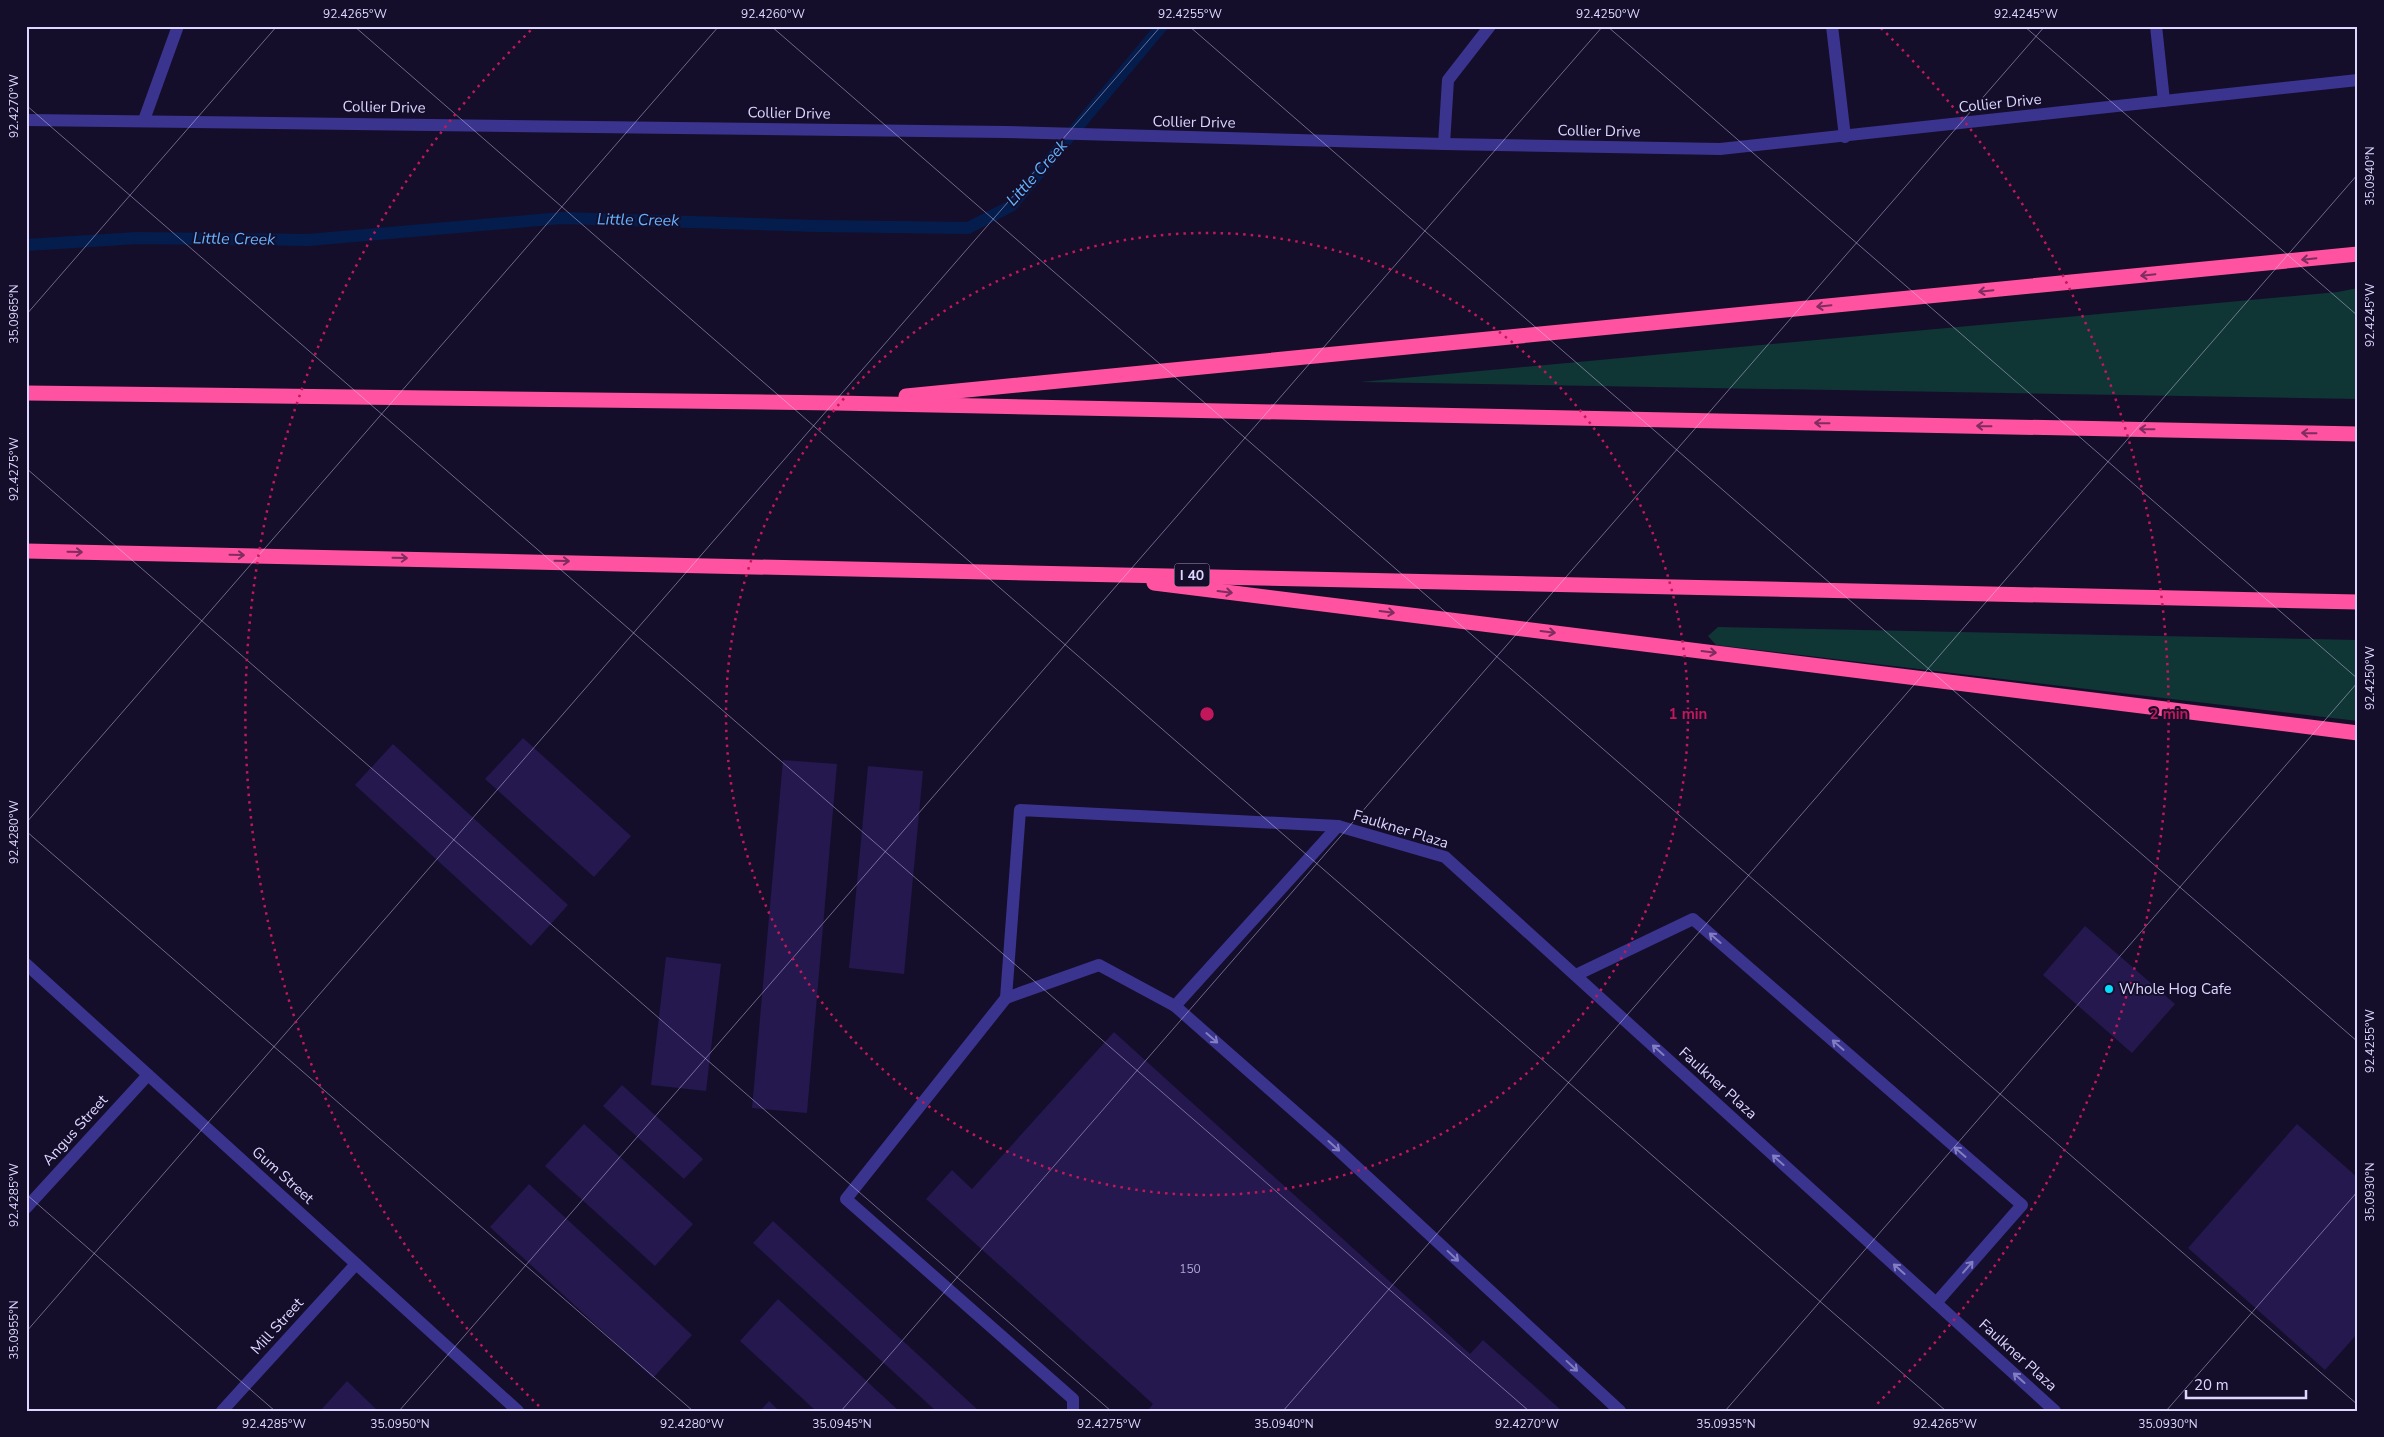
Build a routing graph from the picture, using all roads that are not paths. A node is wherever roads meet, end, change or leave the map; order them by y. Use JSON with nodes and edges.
{"nodes":[{"id":1,"x":178,"y":26,"type":"edge"},
{"id":2,"x":1490,"y":26,"type":"edge"},
{"id":3,"x":1832,"y":26,"type":"edge"},
{"id":4,"x":2156,"y":26,"type":"edge"},
{"id":5,"x":2358,"y":80,"type":"edge"},
{"id":6,"x":2164,"y":101,"type":"junction"},
{"id":7,"x":26,"y":120,"type":"edge"},
{"id":8,"x":144,"y":120,"type":"junction"},
{"id":9,"x":1845,"y":137,"type":"junction"},
{"id":10,"x":1444,"y":144,"type":"junction"},
{"id":11,"x":2358,"y":254,"type":"edge"},
{"id":12,"x":26,"y":393,"type":"edge"},
{"id":13,"x":836,"y":403,"type":"junction"},
{"id":14,"x":2358,"y":434,"type":"edge"},
{"id":15,"x":26,"y":551,"type":"edge"},
{"id":16,"x":1073,"y":573,"type":"junction"},
{"id":17,"x":2358,"y":602,"type":"edge"},
{"id":18,"x":2358,"y":733,"type":"edge"},
{"id":19,"x":1338,"y":826,"type":"junction"},
{"id":20,"x":26,"y":964,"type":"edge"},
{"id":21,"x":1576,"y":975,"type":"junction"},
{"id":22,"x":1006,"y":998,"type":"junction"},
{"id":23,"x":1175,"y":1006,"type":"junction"},
{"id":24,"x":148,"y":1075,"type":"junction"},
{"id":25,"x":26,"y":1208,"type":"edge"},
{"id":26,"x":356,"y":1264,"type":"junction"},
{"id":27,"x":1936,"y":1303,"type":"junction"},
{"id":28,"x":222,"y":1411,"type":"edge"},
{"id":29,"x":518,"y":1411,"type":"edge"},
{"id":30,"x":1073,"y":1411,"type":"edge"},
{"id":31,"x":1620,"y":1411,"type":"edge"},
{"id":32,"x":2055,"y":1411,"type":"edge"}],
"edges":[{"from":1,"to":8,"type":"street"},
{"from":2,"to":10,"type":"street"},
{"from":3,"to":9,"type":"street"},
{"from":4,"to":6,"type":"street"},
{"from":5,"to":6,"type":"street","name":"Collier Drive"},
{"from":6,"to":9,"type":"street","name":"Collier Drive"},
{"from":7,"to":8,"type":"street","name":"Collier Drive"},
{"from":8,"to":10,"type":"street","name":"Collier Drive"},
{"from":9,"to":10,"type":"street","name":"Collier Drive"},
{"from":11,"to":13,"type":"highway","one_way":true},
{"from":12,"to":13,"type":"highway"},
{"from":14,"to":13,"type":"highway","one_way":true},
{"from":15,"to":16,"type":"highway","number":"I 40","one_way":true},
{"from":16,"to":17,"type":"highway","number":"I 40"},
{"from":16,"to":18,"type":"highway","one_way":true},
{"from":19,"to":21,"type":"street","name":"Faulkner Plaza"},
{"from":19,"to":22,"type":"street"},
{"from":19,"to":23,"type":"street","name":"Faulkner Plaza"},
{"from":20,"to":24,"type":"street","name":"Gum Street"},
{"from":27,"to":21,"type":"street","name":"Faulkner Plaza","one_way":true},
{"from":27,"to":21,"type":"street","one_way":true},
{"from":22,"to":23,"type":"street"},
{"from":22,"to":30,"type":"street"},
{"from":23,"to":31,"type":"street","one_way":true},
{"from":24,"to":25,"type":"street","name":"Angus Street"},
{"from":24,"to":26,"type":"street","name":"Gum Street"},
{"from":26,"to":28,"type":"street","name":"Mill Street"},
{"from":26,"to":29,"type":"street","name":"Gum Street"},
{"from":32,"to":27,"type":"street","name":"Faulkner Plaza","one_way":true}]}
